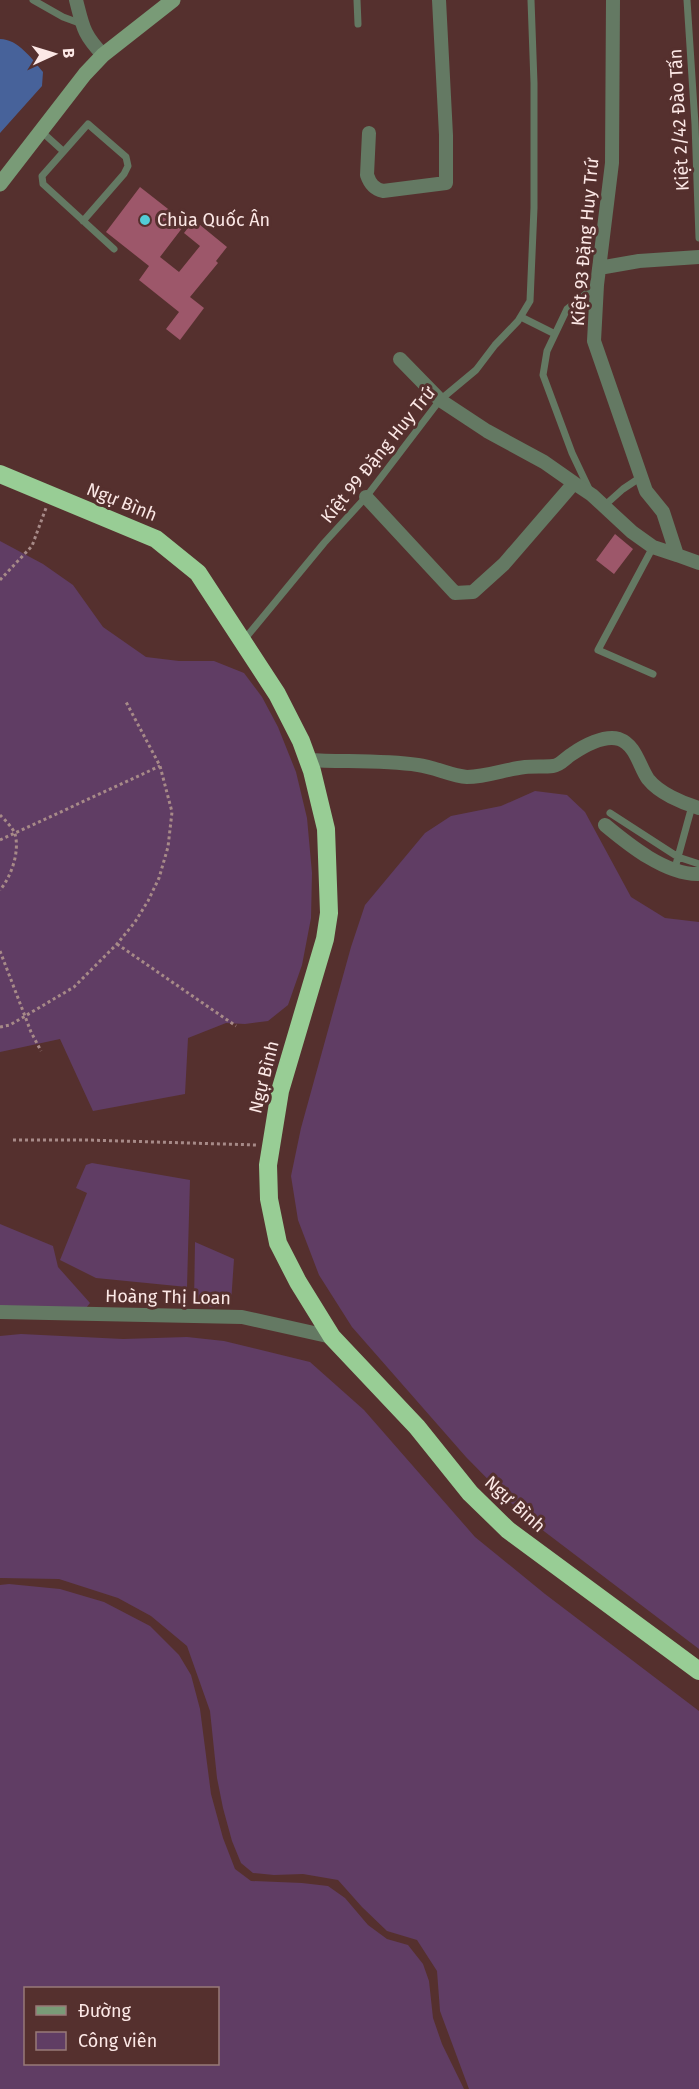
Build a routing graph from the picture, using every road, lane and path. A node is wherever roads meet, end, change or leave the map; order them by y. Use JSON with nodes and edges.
{"nodes":[{"id":1,"x":33,"y":0,"type":"edge"},
{"id":2,"x":76,"y":0,"type":"edge"},
{"id":3,"x":173,"y":0,"type":"edge"},
{"id":4,"x":357,"y":0,"type":"edge"},
{"id":5,"x":439,"y":0,"type":"edge"},
{"id":6,"x":531,"y":0,"type":"edge"},
{"id":7,"x":613,"y":0,"type":"edge"},
{"id":8,"x":687,"y":0,"type":"edge"},
{"id":9,"x":82,"y":24,"type":"junction"},
{"id":10,"x":358,"y":24,"type":"dead end"},
{"id":11,"x":103,"y":55,"type":"junction"},
{"id":12,"x":42,"y":132,"type":"junction"},
{"id":13,"x":369,"y":133,"type":"dead end"},
{"id":14,"x":63,"y":151,"type":"junction"},
{"id":15,"x":0,"y":184,"type":"edge"},
{"id":16,"x":83,"y":221,"type":"junction"},
{"id":17,"x":699,"y":238,"type":"edge"},
{"id":18,"x":114,"y":249,"type":"dead end"},
{"id":19,"x":699,"y":257,"type":"edge"},
{"id":20,"x":599,"y":268,"type":"junction"},
{"id":21,"x":597,"y":285,"type":"junction"},
{"id":22,"x":520,"y":317,"type":"junction"},
{"id":23,"x":555,"y":334,"type":"junction"},
{"id":24,"x":400,"y":359,"type":"dead end"},
{"id":25,"x":440,"y":400,"type":"junction"},
{"id":26,"x":0,"y":474,"type":"edge"},
{"id":27,"x":641,"y":477,"type":"junction"},
{"id":28,"x":573,"y":483,"type":"junction"},
{"id":29,"x":50,"y":495,"type":"junction"},
{"id":30,"x":592,"y":495,"type":"junction"},
{"id":31,"x":366,"y":497,"type":"junction"},
{"id":32,"x":604,"y":506,"type":"junction"},
{"id":33,"x":653,"y":547,"type":"junction"},
{"id":34,"x":677,"y":555,"type":"junction"},
{"id":35,"x":699,"y":563,"type":"edge"},
{"id":36,"x":0,"y":580,"type":"edge"},
{"id":37,"x":243,"y":642,"type":"junction"},
{"id":38,"x":652,"y":674,"type":"dead end"},
{"id":39,"x":125,"y":700,"type":"dead end"},
{"id":40,"x":308,"y":760,"type":"junction"},
{"id":41,"x":160,"y":766,"type":"junction"},
{"id":42,"x":696,"y":807,"type":"edge"},
{"id":43,"x":0,"y":815,"type":"edge"},
{"id":44,"x":608,"y":819,"type":"dead end"},
{"id":45,"x":15,"y":833,"type":"junction"},
{"id":46,"x":0,"y":840,"type":"edge"},
{"id":47,"x":676,"y":863,"type":"junction"},
{"id":48,"x":699,"y":864,"type":"edge"},
{"id":49,"x":699,"y":874,"type":"edge"},
{"id":50,"x":0,"y":890,"type":"edge"},
{"id":51,"x":117,"y":944,"type":"junction"},
{"id":52,"x":0,"y":951,"type":"edge"},
{"id":53,"x":25,"y":1015,"type":"junction"},
{"id":54,"x":236,"y":1026,"type":"dead end"},
{"id":55,"x":0,"y":1027,"type":"edge"},
{"id":56,"x":41,"y":1051,"type":"dead end"},
{"id":57,"x":13,"y":1140,"type":"dead end"},
{"id":58,"x":271,"y":1146,"type":"junction"},
{"id":59,"x":0,"y":1312,"type":"edge"},
{"id":60,"x":332,"y":1337,"type":"junction"},
{"id":61,"x":699,"y":1671,"type":"edge"}],
"edges":[{"from":1,"to":9,"type":"lane"},
{"from":2,"to":9,"type":"street"},
{"from":3,"to":11,"type":"street"},
{"from":4,"to":10,"type":"lane"},
{"from":5,"to":13,"type":"street"},
{"from":6,"to":22,"type":"lane","name":"Kiệt 99 Đặng Huy Trứ"},
{"from":7,"to":20,"type":"street","name":"Kiệt 93 Đặng Huy Trứ"},
{"from":8,"to":17,"type":"lane","name":"Kiệt 2/42 Đào Tấn"},
{"from":9,"to":11,"type":"street"},
{"from":11,"to":12,"type":"street"},
{"from":12,"to":14,"type":"lane"},
{"from":12,"to":15,"type":"street"},
{"from":14,"to":16,"type":"lane"},
{"from":14,"to":16,"type":"lane"},
{"from":16,"to":18,"type":"lane"},
{"from":19,"to":20,"type":"street"},
{"from":20,"to":21,"type":"street","name":"Kiệt 93 Đặng Huy Trứ"},
{"from":21,"to":23,"type":"lane"},
{"from":21,"to":27,"type":"street","name":"Kiệt 93 Đặng Huy Trứ"},
{"from":22,"to":23,"type":"lane"},
{"from":22,"to":25,"type":"lane","name":"Kiệt 99 Đặng Huy Trứ"},
{"from":23,"to":30,"type":"lane"},
{"from":24,"to":25,"type":"street"},
{"from":25,"to":28,"type":"street"},
{"from":25,"to":31,"type":"lane","name":"Kiệt 99 Đặng Huy Trứ"},
{"from":26,"to":29,"type":"highway","name":"Ngự Bình"},
{"from":27,"to":32,"type":"lane"},
{"from":27,"to":34,"type":"street","name":"Kiệt 93 Đặng Huy Trứ"},
{"from":28,"to":30,"type":"street"},
{"from":28,"to":31,"type":"street"},
{"from":29,"to":36,"type":"path"},
{"from":29,"to":37,"type":"highway","name":"Ngự Bình"},
{"from":30,"to":32,"type":"street"},
{"from":31,"to":37,"type":"lane","name":"Kiệt 99 Đặng Huy Trứ"},
{"from":32,"to":33,"type":"street"},
{"from":33,"to":34,"type":"street"},
{"from":33,"to":38,"type":"lane"},
{"from":34,"to":35,"type":"street"},
{"from":37,"to":40,"type":"highway","name":"Ngự Bình"},
{"from":39,"to":41,"type":"path"},
{"from":40,"to":42,"type":"street"},
{"from":40,"to":58,"type":"highway","name":"Ngự Bình"},
{"from":41,"to":45,"type":"path"},
{"from":41,"to":51,"type":"path"},
{"from":42,"to":47,"type":"lane"},
{"from":43,"to":45,"type":"path"},
{"from":44,"to":47,"type":"street"},
{"from":45,"to":46,"type":"path"},
{"from":45,"to":50,"type":"path"},
{"from":47,"to":48,"type":"lane"},
{"from":47,"to":49,"type":"street"},
{"from":51,"to":53,"type":"path"},
{"from":51,"to":54,"type":"path"},
{"from":52,"to":53,"type":"path"},
{"from":53,"to":55,"type":"path"},
{"from":53,"to":56,"type":"path"},
{"from":57,"to":58,"type":"path"},
{"from":58,"to":60,"type":"highway","name":"Ngự Bình"},
{"from":59,"to":60,"type":"street","name":"Hoàng Thị Loan"},
{"from":60,"to":61,"type":"highway","name":"Ngự Bình"}]}
